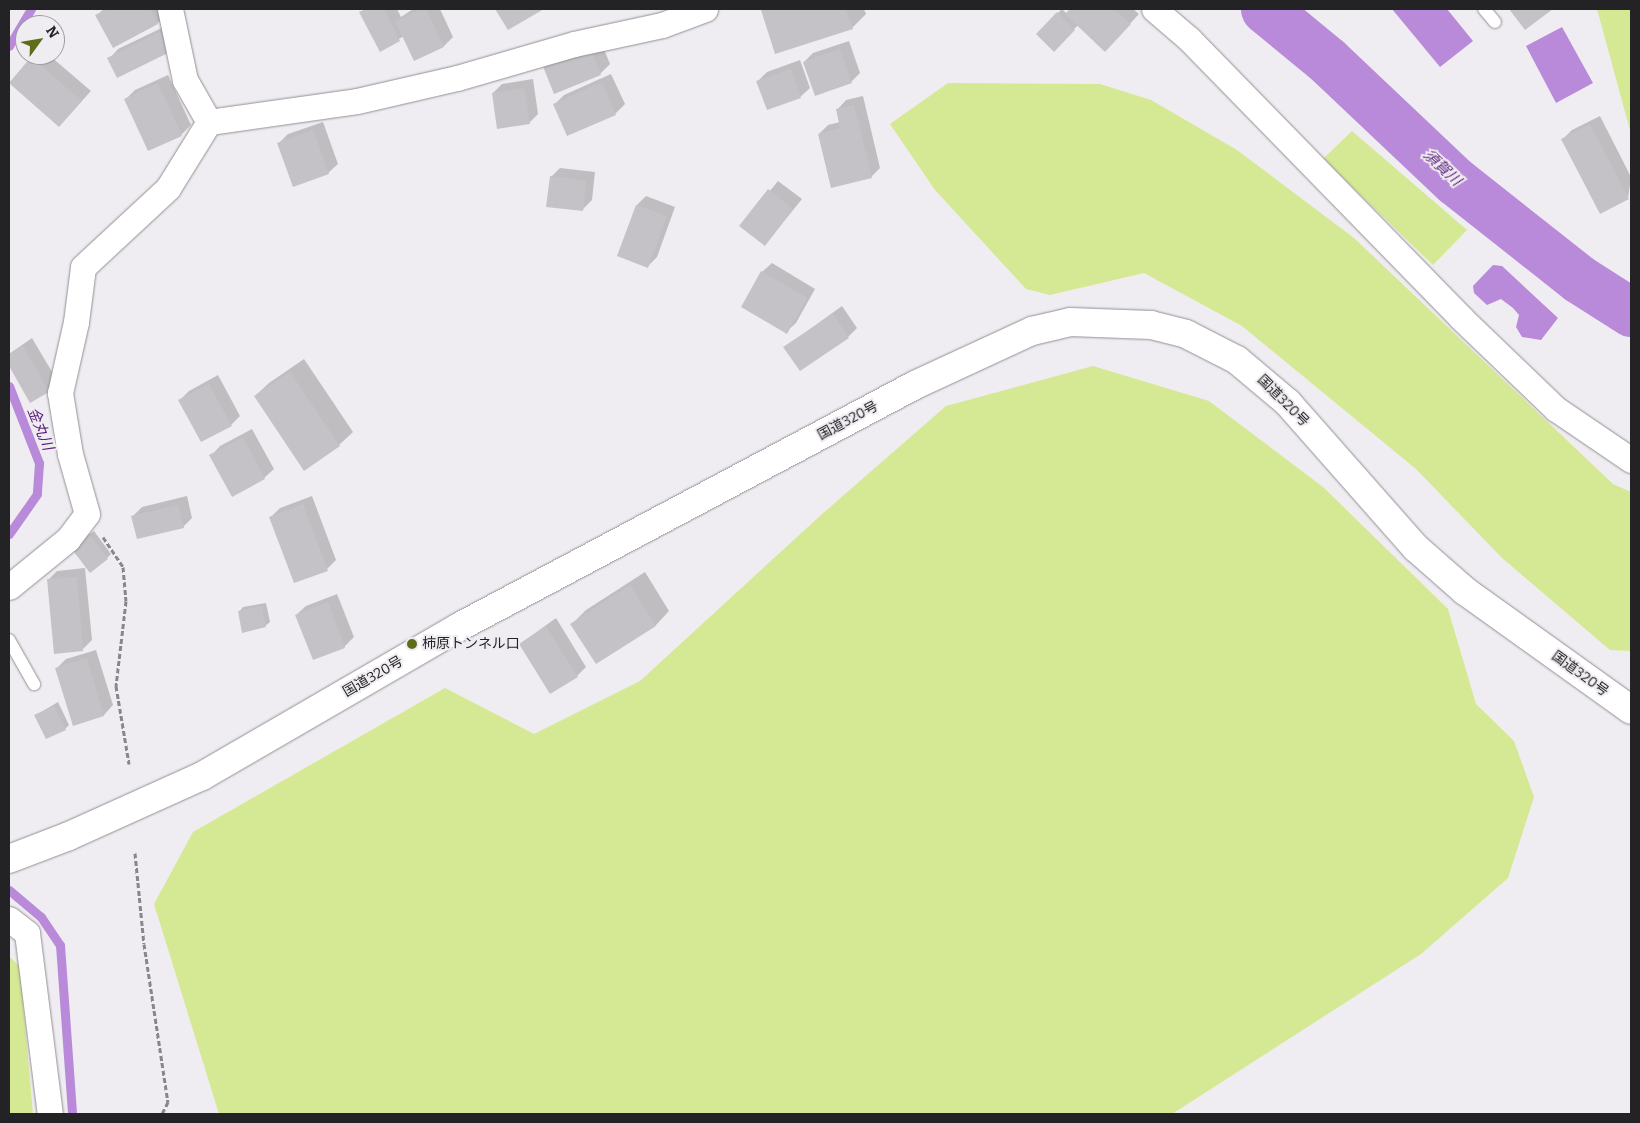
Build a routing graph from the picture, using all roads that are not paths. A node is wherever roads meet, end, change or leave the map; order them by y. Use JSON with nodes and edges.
{"nodes":[{"id":1,"x":170,"y":9,"type":"edge"},
{"id":2,"x":705,"y":9,"type":"edge"},
{"id":3,"x":1154,"y":9,"type":"edge"},
{"id":4,"x":1484,"y":9,"type":"edge"},
{"id":5,"x":1495,"y":22,"type":"dead end"},
{"id":6,"x":209,"y":122,"type":"junction"},
{"id":7,"x":1631,"y":460,"type":"edge"},
{"id":8,"x":9,"y":586,"type":"edge"},
{"id":9,"x":9,"y":640,"type":"edge"},
{"id":10,"x":34,"y":684,"type":"dead end"},
{"id":11,"x":1631,"y":710,"type":"edge"},
{"id":12,"x":9,"y":859,"type":"edge"},
{"id":13,"x":9,"y":919,"type":"edge"},
{"id":14,"x":50,"y":1114,"type":"edge"}],
"edges":[{"from":1,"to":6,"type":"street"},
{"from":2,"to":6,"type":"street"},
{"from":3,"to":7,"type":"street"},
{"from":4,"to":5,"type":"lane"},
{"from":6,"to":8,"type":"street"},
{"from":9,"to":10,"type":"lane"},
{"from":11,"to":12,"type":"highway","name":"国道320号"},
{"from":13,"to":14,"type":"street"}]}
